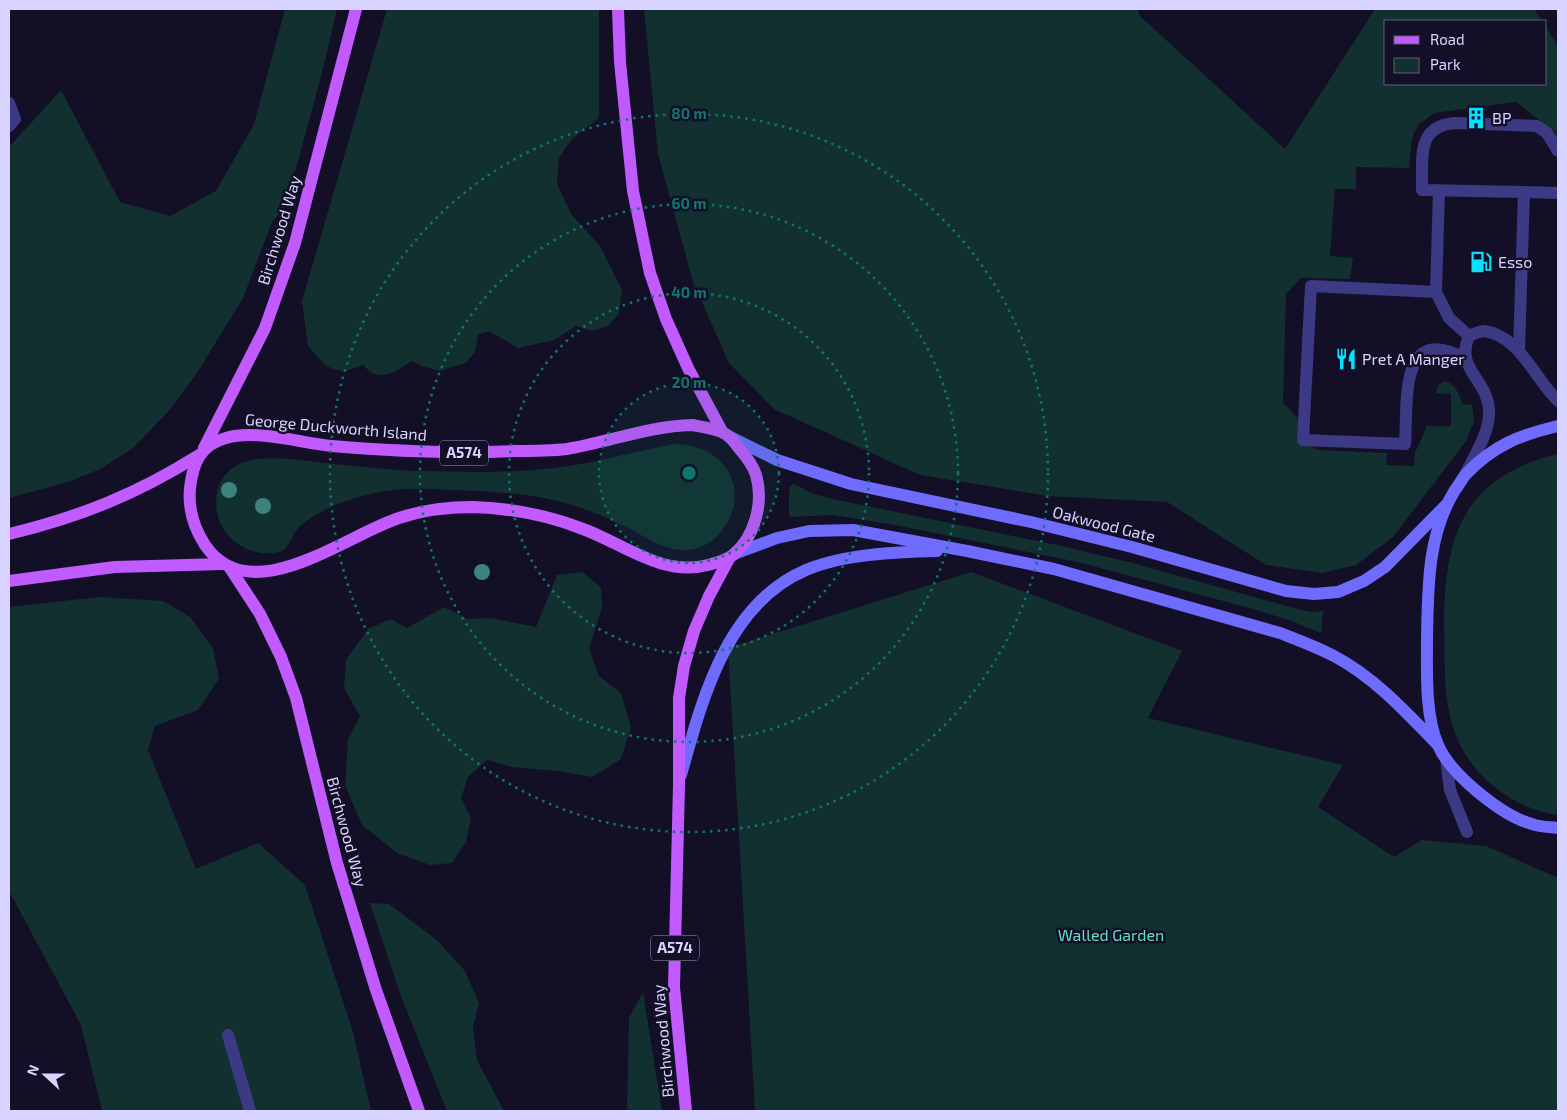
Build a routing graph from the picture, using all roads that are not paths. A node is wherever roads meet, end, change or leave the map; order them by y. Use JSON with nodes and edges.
{"nodes":[{"id":1,"x":356,"y":9,"type":"edge"},
{"id":2,"x":618,"y":9,"type":"edge"},
{"id":3,"x":9,"y":104,"type":"edge"},
{"id":4,"x":9,"y":126,"type":"edge"},
{"id":5,"x":1558,"y":151,"type":"edge"},
{"id":6,"x":1439,"y":190,"type":"junction"},
{"id":7,"x":1524,"y":192,"type":"junction"},
{"id":8,"x":1558,"y":193,"type":"edge"},
{"id":9,"x":1436,"y":292,"type":"junction"},
{"id":10,"x":1470,"y":336,"type":"junction"},
{"id":11,"x":1518,"y":350,"type":"junction"},
{"id":12,"x":1466,"y":359,"type":"junction"},
{"id":13,"x":1558,"y":401,"type":"edge"},
{"id":14,"x":1558,"y":426,"type":"edge"},
{"id":15,"x":726,"y":434,"type":"junction"},
{"id":16,"x":202,"y":452,"type":"junction"},
{"id":17,"x":1465,"y":475,"type":"junction"},
{"id":18,"x":1447,"y":504,"type":"junction"},
{"id":19,"x":9,"y":534,"type":"edge"},
{"id":20,"x":967,"y":551,"type":"junction"},
{"id":21,"x":732,"y":556,"type":"junction"},
{"id":22,"x":227,"y":566,"type":"junction"},
{"id":23,"x":9,"y":581,"type":"edge"},
{"id":24,"x":1438,"y":745,"type":"junction"},
{"id":25,"x":1446,"y":759,"type":"junction"},
{"id":26,"x":679,"y":785,"type":"junction"},
{"id":27,"x":1558,"y":828,"type":"edge"},
{"id":28,"x":1468,"y":832,"type":"dead end"},
{"id":29,"x":228,"y":1035,"type":"dead end"},
{"id":30,"x":250,"y":1111,"type":"edge"},
{"id":31,"x":419,"y":1111,"type":"edge"},
{"id":32,"x":686,"y":1111,"type":"edge"}],
"edges":[{"from":1,"to":16,"type":"main road","name":"Birchwood Way"},
{"from":2,"to":15,"type":"main road","number":"A574"},
{"from":3,"to":4,"type":"street"},
{"from":5,"to":6,"type":"street"},
{"from":6,"to":7,"type":"street"},
{"from":6,"to":9,"type":"street"},
{"from":7,"to":8,"type":"street"},
{"from":7,"to":11,"type":"street"},
{"from":9,"to":10,"type":"street"},
{"from":9,"to":12,"type":"street"},
{"from":10,"to":11,"type":"street"},
{"from":10,"to":12,"type":"street"},
{"from":11,"to":13,"type":"street"},
{"from":12,"to":17,"type":"street"},
{"from":14,"to":17,"type":"street"},
{"from":15,"to":16,"type":"main road","name":"George Duckworth Island","number":"A574"},
{"from":15,"to":18,"type":"street","name":"Oakwood Gate"},
{"from":15,"to":21,"type":"main road","number":"A574"},
{"from":16,"to":19,"type":"main road","number":"A574"},
{"from":16,"to":22,"type":"main road"},
{"from":17,"to":18,"type":"street"},
{"from":18,"to":24,"type":"street"},
{"from":20,"to":21,"type":"street"},
{"from":20,"to":24,"type":"street"},
{"from":20,"to":26,"type":"street"},
{"from":21,"to":22,"type":"main road"},
{"from":21,"to":26,"type":"main road","name":"Birchwood Way","number":"A574"},
{"from":22,"to":23,"type":"main road"},
{"from":22,"to":31,"type":"main road","name":"Birchwood Way"},
{"from":24,"to":25,"type":"street"},
{"from":25,"to":27,"type":"street"},
{"from":25,"to":28,"type":"street"},
{"from":26,"to":32,"type":"main road","name":"Birchwood Way","number":"A574"},
{"from":29,"to":30,"type":"street"}]}
